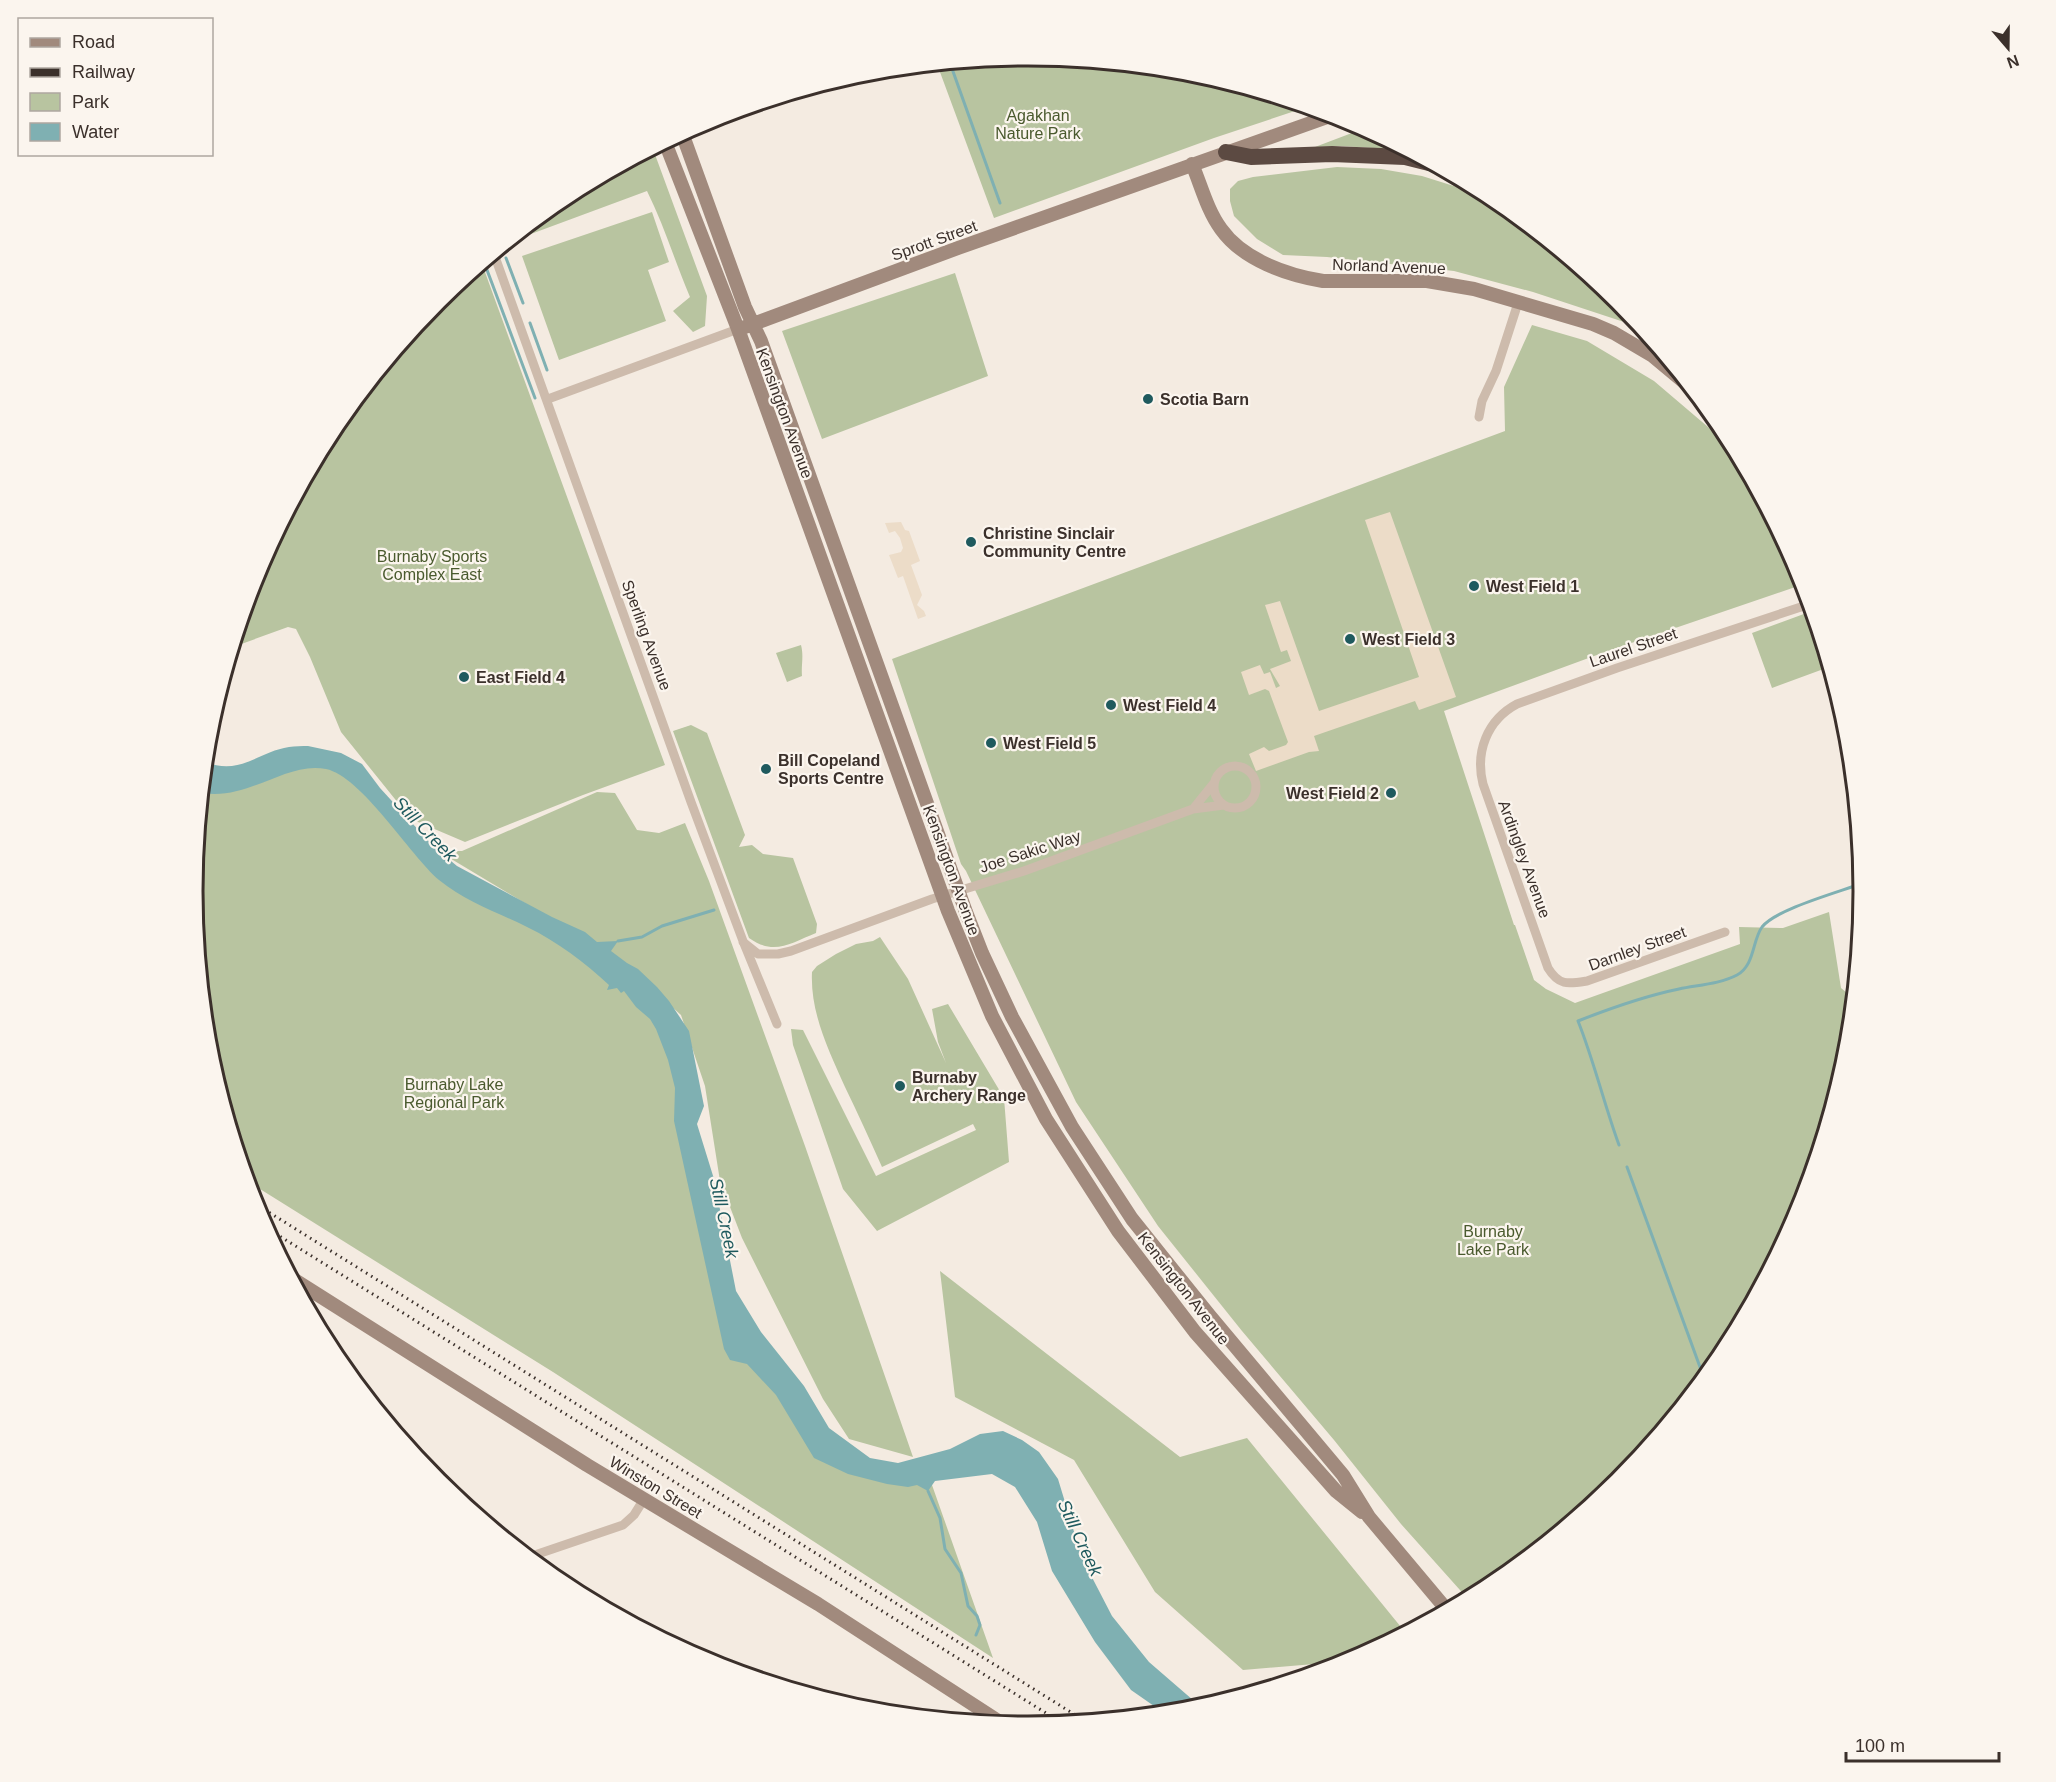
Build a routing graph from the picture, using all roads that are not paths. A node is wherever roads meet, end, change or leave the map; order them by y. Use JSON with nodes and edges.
{"nodes":[{"id":1,"x":1319,"y":120,"type":"edge"},
{"id":2,"x":685,"y":141,"type":"edge"},
{"id":3,"x":668,"y":149,"type":"edge"},
{"id":4,"x":1226,"y":152,"type":"junction"},
{"id":5,"x":1404,"y":157,"type":"edge"},
{"id":6,"x":1192,"y":164,"type":"junction"},
{"id":7,"x":496,"y":261,"type":"edge"},
{"id":8,"x":1518,"y":303,"type":"junction"},
{"id":9,"x":753,"y":324,"type":"junction"},
{"id":10,"x":738,"y":329,"type":"junction"},
{"id":11,"x":1661,"y":363,"type":"edge"},
{"id":12,"x":548,"y":399,"type":"junction"},
{"id":13,"x":1479,"y":417,"type":"dead end"},
{"id":14,"x":1802,"y":607,"type":"edge"},
{"id":15,"x":1483,"y":744,"type":"joint"},
{"id":16,"x":1215,"y":783,"type":"junction"},
{"id":17,"x":1224,"y":805,"type":"junction"},
{"id":18,"x":1193,"y":809,"type":"junction"},
{"id":19,"x":959,"y":890,"type":"junction"},
{"id":20,"x":943,"y":895,"type":"junction"},
{"id":21,"x":1725,"y":932,"type":"dead end"},
{"id":22,"x":742,"y":941,"type":"junction"},
{"id":23,"x":1557,"y":980,"type":"joint"},
{"id":24,"x":777,"y":1024,"type":"dead end"},
{"id":25,"x":304,"y":1286,"type":"edge"},
{"id":26,"x":644,"y":1499,"type":"junction"},
{"id":27,"x":1369,"y":1517,"type":"junction"},
{"id":28,"x":538,"y":1554,"type":"edge"},
{"id":29,"x":1442,"y":1604,"type":"edge"},
{"id":30,"x":988,"y":1715,"type":"edge"}],
"edges":[{"from":1,"to":4,"type":"main road","name":"Sprott Street"},
{"from":2,"to":9,"type":"main road","name":"Kensington Avenue"},
{"from":3,"to":10,"type":"main road","name":"Kensington Avenue"},
{"from":4,"to":5,"type":"highway"},
{"from":4,"to":6,"type":"main road","name":"Sprott Street"},
{"from":6,"to":8,"type":"main road","name":"Norland Avenue"},
{"from":6,"to":9,"type":"main road","name":"Sprott Street"},
{"from":7,"to":12,"type":"street","name":"Sperling Avenue"},
{"from":8,"to":11,"type":"main road","name":"Norland Avenue"},
{"from":8,"to":13,"type":"street"},
{"from":9,"to":10,"type":"main road","name":"Sprott Street"},
{"from":9,"to":19,"type":"main road","name":"Kensington Avenue"},
{"from":10,"to":12,"type":"street","name":"Sprott Street"},
{"from":10,"to":20,"type":"main road","name":"Kensington Avenue"},
{"from":12,"to":22,"type":"street","name":"Sperling Avenue"},
{"from":14,"to":15,"type":"street","name":"Laurel Street"},
{"from":15,"to":23,"type":"street","name":"Ardingley Avenue"},
{"from":16,"to":17,"type":"street"},
{"from":16,"to":17,"type":"street","name":"Joe Sakic Way"},
{"from":16,"to":18,"type":"street","name":"Joe Sakic Way"},
{"from":17,"to":18,"type":"street","name":"Joe Sakic Way"},
{"from":18,"to":19,"type":"street","name":"Joe Sakic Way"},
{"from":19,"to":20,"type":"street","name":"Joe Sakic Way"},
{"from":19,"to":27,"type":"main road","name":"Kensington Avenue"},
{"from":20,"to":22,"type":"street","name":"Joe Sakic Way"},
{"from":20,"to":27,"type":"main road","name":"Kensington Avenue"},
{"from":21,"to":23,"type":"street","name":"Darnley Street"},
{"from":22,"to":24,"type":"street","name":"Sperling Avenue"},
{"from":25,"to":26,"type":"main road","name":"Winston Street"},
{"from":26,"to":28,"type":"street"},
{"from":26,"to":30,"type":"main road","name":"Winston Street"},
{"from":27,"to":29,"type":"main road","name":"Kensington Avenue"}]}
